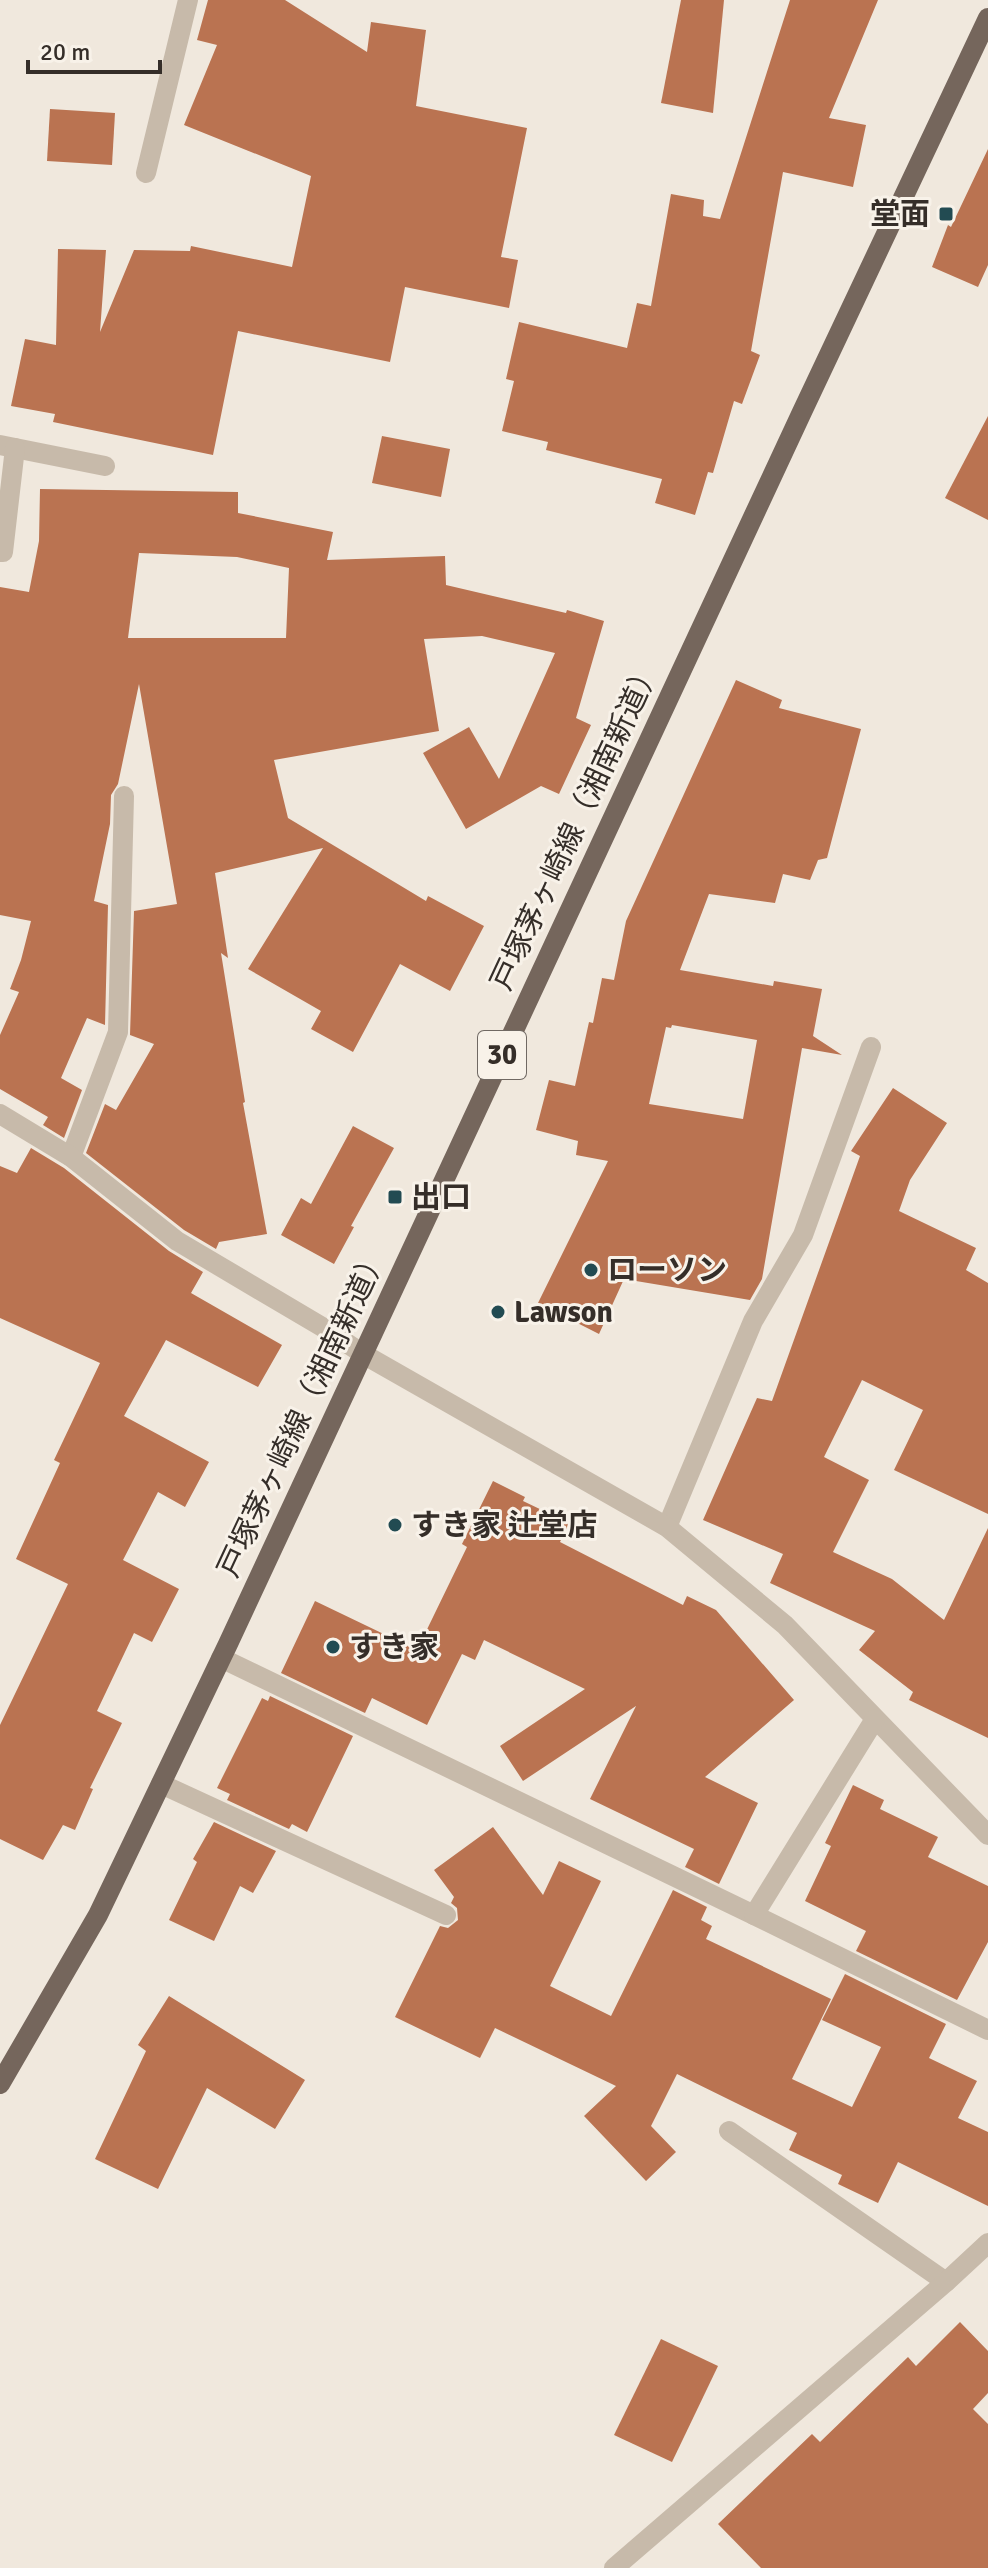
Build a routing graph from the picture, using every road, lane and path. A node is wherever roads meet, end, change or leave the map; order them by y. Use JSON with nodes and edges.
{"nodes":[{"id":1,"x":188,"y":0,"type":"edge"},
{"id":2,"x":988,"y":18,"type":"edge"},
{"id":3,"x":146,"y":173,"type":"dead end"},
{"id":4,"x":8,"y":446,"type":"edge"},
{"id":5,"x":105,"y":466,"type":"dead end"},
{"id":6,"x":0,"y":552,"type":"edge"},
{"id":7,"x":124,"y":796,"type":"dead end"},
{"id":8,"x":871,"y":1047,"type":"dead end"},
{"id":9,"x":0,"y":1114,"type":"edge"},
{"id":10,"x":71,"y":1157,"type":"junction"},
{"id":11,"x":363,"y":1354,"type":"junction"},
{"id":12,"x":667,"y":1527,"type":"junction"},
{"id":13,"x":221,"y":1658,"type":"junction"},
{"id":14,"x":875,"y":1719,"type":"junction"},
{"id":15,"x":161,"y":1784,"type":"junction"},
{"id":16,"x":988,"y":1835,"type":"edge"},
{"id":17,"x":446,"y":1915,"type":"dead end"},
{"id":18,"x":754,"y":1915,"type":"junction"},
{"id":19,"x":988,"y":2030,"type":"edge"},
{"id":20,"x":1,"y":2082,"type":"edge"},
{"id":21,"x":729,"y":2131,"type":"dead end"},
{"id":22,"x":988,"y":2243,"type":"edge"},
{"id":23,"x":946,"y":2282,"type":"junction"},
{"id":24,"x":614,"y":2568,"type":"edge"}],
"edges":[{"from":1,"to":3,"type":"street"},
{"from":2,"to":11,"type":"main road","name":"戸塚茅ヶ崎線（湘南新道）","number":"30"},
{"from":4,"to":5,"type":"street"},
{"from":4,"to":6,"type":"street"},
{"from":7,"to":10,"type":"street"},
{"from":8,"to":12,"type":"street"},
{"from":9,"to":10,"type":"street"},
{"from":10,"to":11,"type":"street"},
{"from":11,"to":12,"type":"street"},
{"from":11,"to":13,"type":"main road","name":"戸塚茅ヶ崎線（湘南新道）","number":"30"},
{"from":12,"to":14,"type":"street"},
{"from":13,"to":15,"type":"main road","name":"戸塚茅ヶ崎線（湘南新道）","number":"30"},
{"from":13,"to":18,"type":"street"},
{"from":14,"to":16,"type":"street"},
{"from":14,"to":18,"type":"street"},
{"from":15,"to":17,"type":"street"},
{"from":15,"to":20,"type":"main road","name":"戸塚茅ヶ崎線（湘南新道）","number":"30"},
{"from":18,"to":19,"type":"street"},
{"from":21,"to":23,"type":"street"},
{"from":22,"to":23,"type":"street"},
{"from":23,"to":24,"type":"street"}]}
